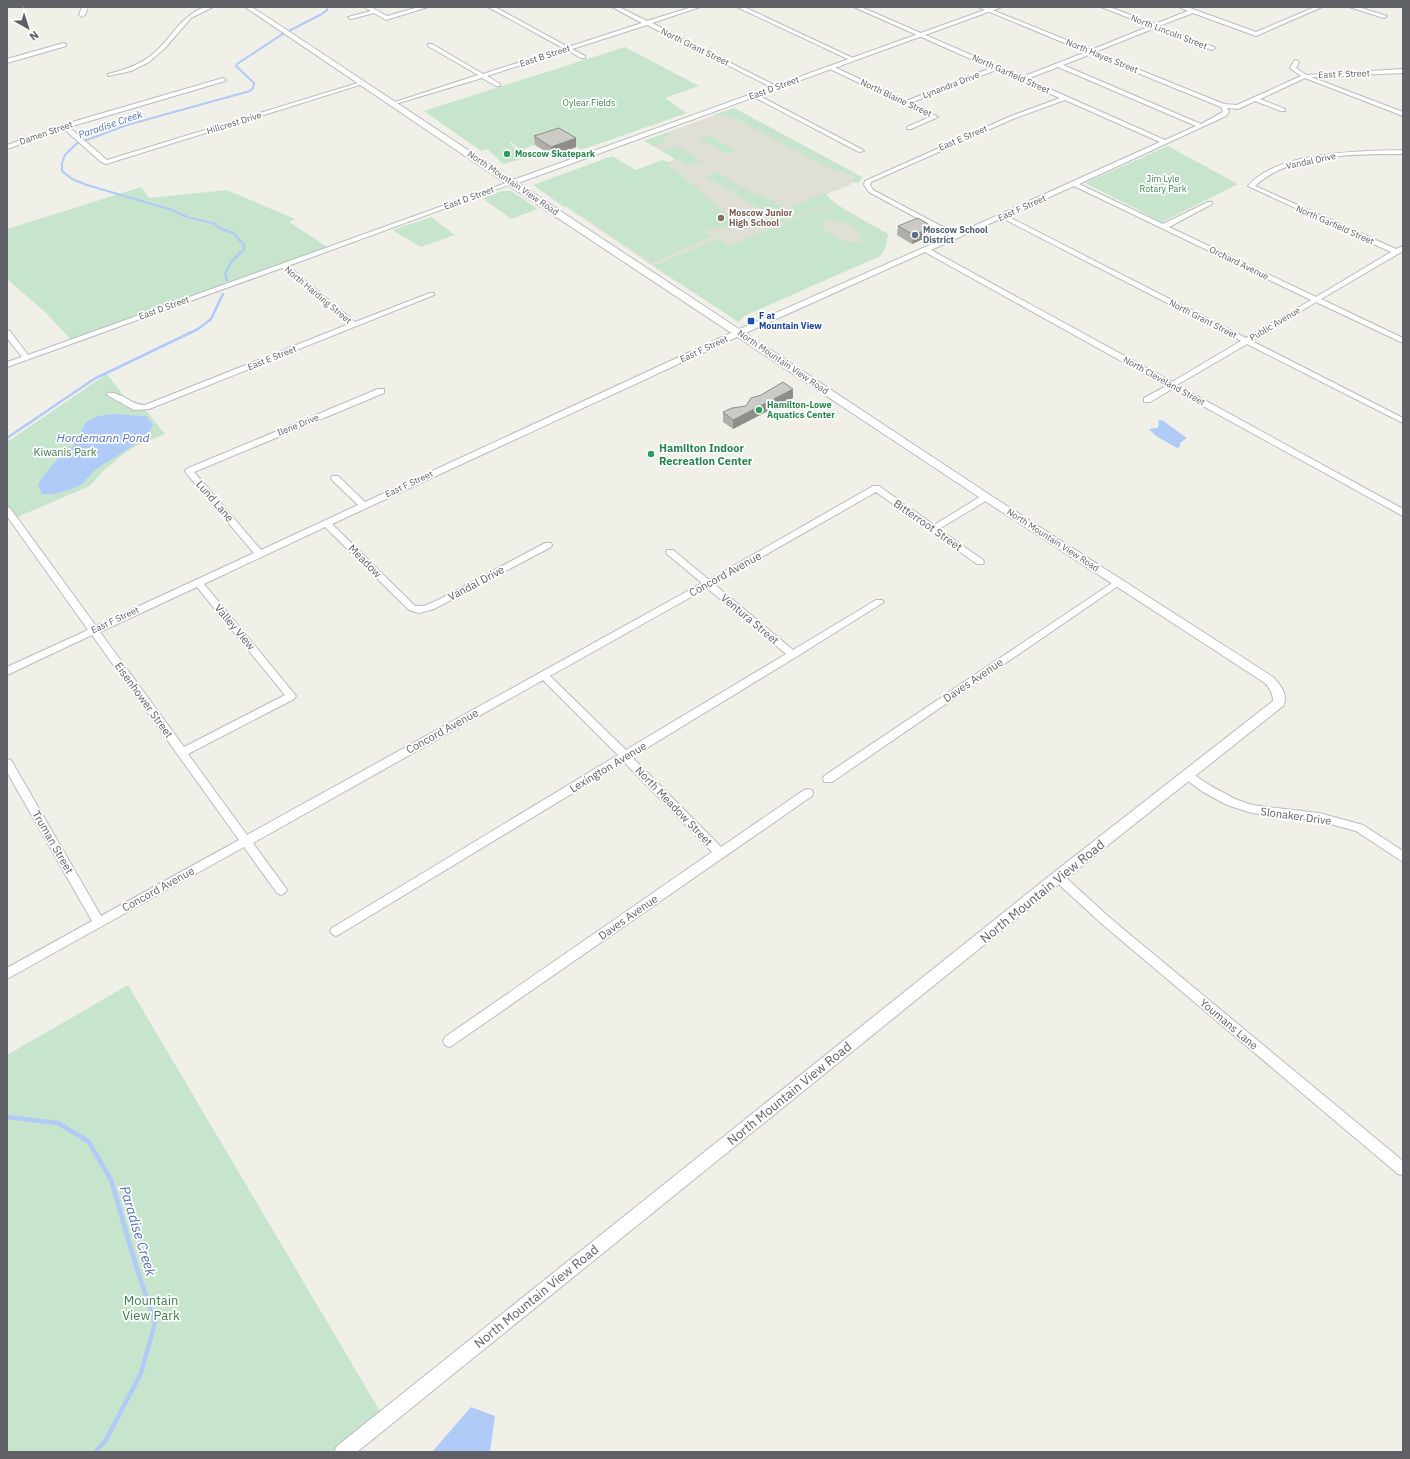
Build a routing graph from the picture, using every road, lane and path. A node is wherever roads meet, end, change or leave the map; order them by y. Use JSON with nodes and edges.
{"nodes":[{"id":1,"x":85,"y":7,"type":"edge"},
{"id":2,"x":210,"y":7,"type":"edge"},
{"id":3,"x":248,"y":7,"type":"edge"},
{"id":4,"x":367,"y":7,"type":"edge"},
{"id":5,"x":425,"y":7,"type":"edge"},
{"id":6,"x":491,"y":7,"type":"edge"},
{"id":7,"x":615,"y":7,"type":"edge"},
{"id":8,"x":697,"y":7,"type":"edge"},
{"id":9,"x":740,"y":7,"type":"edge"},
{"id":10,"x":858,"y":7,"type":"edge"},
{"id":11,"x":981,"y":7,"type":"edge"},
{"id":12,"x":999,"y":7,"type":"edge"},
{"id":13,"x":1104,"y":7,"type":"edge"},
{"id":14,"x":1182,"y":7,"type":"edge"},
{"id":15,"x":1319,"y":7,"type":"edge"},
{"id":16,"x":1352,"y":7,"type":"edge"},
{"id":17,"x":989,"y":10,"type":"junction"},
{"id":18,"x":1193,"y":11,"type":"junction"},
{"id":19,"x":374,"y":12,"type":"junction"},
{"id":20,"x":82,"y":15,"type":"dead end"},
{"id":21,"x":1384,"y":16,"type":"dead end"},
{"id":22,"x":351,"y":17,"type":"dead end"},
{"id":23,"x":647,"y":23,"type":"junction"},
{"id":24,"x":1156,"y":27,"type":"junction"},
{"id":25,"x":922,"y":35,"type":"junction"},
{"id":26,"x":64,"y":45,"type":"dead end"},
{"id":27,"x":430,"y":45,"type":"dead end"},
{"id":28,"x":568,"y":48,"type":"junction"},
{"id":29,"x":1212,"y":48,"type":"dead end"},
{"id":30,"x":1092,"y":52,"type":"junction"},
{"id":31,"x":583,"y":57,"type":"dead end"},
{"id":32,"x":852,"y":59,"type":"junction"},
{"id":33,"x":7,"y":61,"type":"edge"},
{"id":34,"x":1296,"y":62,"type":"dead end"},
{"id":35,"x":1059,"y":65,"type":"junction"},
{"id":36,"x":830,"y":67,"type":"junction"},
{"id":37,"x":996,"y":68,"type":"junction"},
{"id":38,"x":1403,"y":72,"type":"edge"},
{"id":39,"x":110,"y":75,"type":"dead end"},
{"id":40,"x":482,"y":76,"type":"junction"},
{"id":41,"x":1306,"y":76,"type":"junction"},
{"id":42,"x":1023,"y":79,"type":"junction"},
{"id":43,"x":223,"y":80,"type":"dead end"},
{"id":44,"x":362,"y":83,"type":"junction"},
{"id":45,"x":498,"y":86,"type":"dead end"},
{"id":46,"x":775,"y":87,"type":"junction"},
{"id":47,"x":754,"y":95,"type":"junction"},
{"id":48,"x":1065,"y":98,"type":"junction"},
{"id":49,"x":1255,"y":99,"type":"junction"},
{"id":50,"x":905,"y":103,"type":"junction"},
{"id":51,"x":394,"y":104,"type":"junction"},
{"id":52,"x":1223,"y":106,"type":"junction"},
{"id":53,"x":1283,"y":110,"type":"dead end"},
{"id":54,"x":1403,"y":114,"type":"edge"},
{"id":55,"x":1201,"y":126,"type":"junction"},
{"id":56,"x":65,"y":127,"type":"junction"},
{"id":57,"x":909,"y":128,"type":"dead end"},
{"id":58,"x":1165,"y":142,"type":"junction"},
{"id":59,"x":7,"y":147,"type":"edge"},
{"id":60,"x":861,"y":151,"type":"dead end"},
{"id":61,"x":1403,"y":152,"type":"edge"},
{"id":62,"x":511,"y":183,"type":"junction"},
{"id":63,"x":1074,"y":184,"type":"junction"},
{"id":64,"x":1274,"y":198,"type":"joint"},
{"id":65,"x":1210,"y":203,"type":"dead end"},
{"id":66,"x":1002,"y":216,"type":"junction"},
{"id":67,"x":1163,"y":227,"type":"junction"},
{"id":68,"x":956,"y":237,"type":"junction"},
{"id":69,"x":926,"y":250,"type":"junction"},
{"id":70,"x":1400,"y":250,"type":"edge"},
{"id":71,"x":283,"y":265,"type":"junction"},
{"id":72,"x":432,"y":294,"type":"dead end"},
{"id":73,"x":1316,"y":300,"type":"junction"},
{"id":74,"x":354,"y":325,"type":"junction"},
{"id":75,"x":7,"y":333,"type":"edge"},
{"id":76,"x":738,"y":333,"type":"junction"},
{"id":77,"x":1246,"y":341,"type":"junction"},
{"id":78,"x":1403,"y":341,"type":"edge"},
{"id":79,"x":27,"y":358,"type":"junction"},
{"id":80,"x":7,"y":365,"type":"edge"},
{"id":81,"x":1172,"y":386,"type":"junction"},
{"id":82,"x":381,"y":391,"type":"dead end"},
{"id":83,"x":111,"y":395,"type":"dead end"},
{"id":84,"x":1147,"y":400,"type":"dead end"},
{"id":85,"x":1403,"y":421,"type":"edge"},
{"id":86,"x":215,"y":460,"type":"joint"},
{"id":87,"x":335,"y":478,"type":"dead end"},
{"id":88,"x":876,"y":488,"type":"joint"},
{"id":89,"x":986,"y":497,"type":"junction"},
{"id":90,"x":364,"y":506,"type":"junction"},
{"id":91,"x":7,"y":510,"type":"edge"},
{"id":92,"x":1403,"y":513,"type":"edge"},
{"id":93,"x":326,"y":523,"type":"junction"},
{"id":94,"x":933,"y":529,"type":"junction"},
{"id":95,"x":548,"y":545,"type":"dead end"},
{"id":96,"x":670,"y":552,"type":"dead end"},
{"id":97,"x":260,"y":554,"type":"junction"},
{"id":98,"x":980,"y":562,"type":"dead end"},
{"id":99,"x":198,"y":582,"type":"junction"},
{"id":100,"x":1118,"y":582,"type":"junction"},
{"id":101,"x":708,"y":584,"type":"junction"},
{"id":102,"x":404,"y":600,"type":"joint"},
{"id":103,"x":879,"y":602,"type":"dead end"},
{"id":104,"x":94,"y":630,"type":"junction"},
{"id":105,"x":793,"y":655,"type":"junction"},
{"id":106,"x":7,"y":671,"type":"edge"},
{"id":107,"x":543,"y":675,"type":"junction"},
{"id":108,"x":182,"y":752,"type":"junction"},
{"id":109,"x":625,"y":756,"type":"junction"},
{"id":110,"x":7,"y":763,"type":"edge"},
{"id":111,"x":1188,"y":775,"type":"junction"},
{"id":112,"x":828,"y":779,"type":"dead end"},
{"id":113,"x":808,"y":793,"type":"dead end"},
{"id":114,"x":247,"y":841,"type":"junction"},
{"id":115,"x":720,"y":853,"type":"junction"},
{"id":116,"x":1403,"y":857,"type":"edge"},
{"id":117,"x":1058,"y":877,"type":"junction"},
{"id":118,"x":282,"y":890,"type":"dead end"},
{"id":119,"x":99,"y":922,"type":"junction"},
{"id":120,"x":336,"y":931,"type":"dead end"},
{"id":121,"x":7,"y":974,"type":"edge"},
{"id":122,"x":449,"y":1041,"type":"dead end"},
{"id":123,"x":1403,"y":1168,"type":"edge"},
{"id":124,"x":343,"y":1452,"type":"edge"}],
"edges":[{"from":1,"to":20,"type":"street"},
{"from":2,"to":39,"type":"street"},
{"from":3,"to":44,"type":"street","name":"North Mountain View Road"},
{"from":4,"to":19,"type":"street"},
{"from":5,"to":19,"type":"street"},
{"from":6,"to":28,"type":"street"},
{"from":7,"to":23,"type":"street","name":"North Grant Street"},
{"from":8,"to":23,"type":"street","name":"East B Street"},
{"from":9,"to":32,"type":"street"},
{"from":10,"to":25,"type":"street","name":"North Garfield Street"},
{"from":11,"to":17,"type":"street","name":"North Hayes Street"},
{"from":12,"to":17,"type":"street","name":"East D Street"},
{"from":13,"to":24,"type":"street","name":"North Lincoln Street"},
{"from":14,"to":18,"type":"street"},
{"from":15,"to":18,"type":"street"},
{"from":16,"to":21,"type":"street"},
{"from":17,"to":25,"type":"street","name":"East D Street"},
{"from":17,"to":30,"type":"street","name":"North Hayes Street"},
{"from":18,"to":24,"type":"street"},
{"from":19,"to":22,"type":"street"},
{"from":23,"to":28,"type":"street","name":"East B Street"},
{"from":23,"to":46,"type":"street","name":"North Grant Street"},
{"from":24,"to":29,"type":"street","name":"North Lincoln Street"},
{"from":24,"to":30,"type":"street"},
{"from":25,"to":32,"type":"street","name":"East D Street"},
{"from":25,"to":37,"type":"street","name":"North Garfield Street"},
{"from":26,"to":33,"type":"street"},
{"from":27,"to":40,"type":"street"},
{"from":28,"to":31,"type":"street"},
{"from":28,"to":40,"type":"street","name":"East B Street"},
{"from":30,"to":35,"type":"street"},
{"from":30,"to":52,"type":"street","name":"North Hayes Street"},
{"from":32,"to":36,"type":"street","name":"East D Street"},
{"from":34,"to":41,"type":"street"},
{"from":35,"to":42,"type":"street"},
{"from":35,"to":55,"type":"street"},
{"from":36,"to":46,"type":"street","name":"East D Street"},
{"from":36,"to":50,"type":"street","name":"North Blaine Street"},
{"from":37,"to":42,"type":"street","name":"North Garfield Street"},
{"from":37,"to":50,"type":"street","name":"Lynandra Drive"},
{"from":38,"to":41,"type":"street","name":"East F Street"},
{"from":40,"to":45,"type":"street"},
{"from":40,"to":51,"type":"street","name":"East B Street"},
{"from":41,"to":49,"type":"street","name":"East F Street"},
{"from":41,"to":54,"type":"street"},
{"from":42,"to":48,"type":"street","name":"North Garfield Street"},
{"from":43,"to":56,"type":"street","name":"Damen Street"},
{"from":44,"to":51,"type":"street","name":"North Mountain View Road"},
{"from":44,"to":56,"type":"street","name":"Hillcrest Drive"},
{"from":46,"to":47,"type":"street","name":"East D Street"},
{"from":47,"to":60,"type":"street"},
{"from":47,"to":62,"type":"street","name":"East D Street"},
{"from":48,"to":58,"type":"street","name":"North Garfield Street"},
{"from":48,"to":68,"type":"street","name":"East E Street"},
{"from":49,"to":52,"type":"street","name":"East F Street"},
{"from":49,"to":53,"type":"street"},
{"from":50,"to":57,"type":"street","name":"North Blaine Street"},
{"from":51,"to":62,"type":"street","name":"North Mountain View Road"},
{"from":52,"to":55,"type":"street","name":"East F Street"},
{"from":55,"to":58,"type":"street","name":"East F Street"},
{"from":56,"to":59,"type":"street","name":"Damen Street"},
{"from":58,"to":63,"type":"street","name":"East F Street"},
{"from":61,"to":64,"type":"street","name":"Vandal Drive"},
{"from":62,"to":71,"type":"street","name":"East D Street"},
{"from":62,"to":76,"type":"street","name":"North Mountain View Road"},
{"from":63,"to":66,"type":"street","name":"East F Street"},
{"from":63,"to":67,"type":"street","name":"Orchard Avenue"},
{"from":64,"to":70,"type":"street","name":"North Garfield Street"},
{"from":65,"to":67,"type":"street"},
{"from":66,"to":68,"type":"street","name":"East F Street"},
{"from":66,"to":77,"type":"street","name":"North Grant Street"},
{"from":67,"to":73,"type":"street","name":"Orchard Avenue"},
{"from":68,"to":69,"type":"street","name":"East F Street"},
{"from":69,"to":76,"type":"street","name":"East F Street"},
{"from":69,"to":81,"type":"street","name":"North Cleveland Street"},
{"from":70,"to":73,"type":"street","name":"Public Avenue"},
{"from":71,"to":74,"type":"street","name":"North Harding Street"},
{"from":71,"to":79,"type":"street","name":"East D Street"},
{"from":72,"to":74,"type":"street","name":"East E Street"},
{"from":73,"to":77,"type":"street","name":"Public Avenue"},
{"from":73,"to":78,"type":"street","name":"Orchard Avenue"},
{"from":74,"to":83,"type":"street","name":"East E Street"},
{"from":75,"to":79,"type":"street"},
{"from":76,"to":89,"type":"street","name":"North Mountain View Road"},
{"from":76,"to":90,"type":"street","name":"East F Street"},
{"from":77,"to":81,"type":"street","name":"Public Avenue"},
{"from":77,"to":85,"type":"street","name":"North Grant Street"},
{"from":79,"to":80,"type":"street","name":"East D Street"},
{"from":81,"to":84,"type":"street","name":"Public Avenue"},
{"from":81,"to":92,"type":"street","name":"North Cleveland Street"},
{"from":82,"to":86,"type":"street","name":"Ilene Drive"},
{"from":86,"to":97,"type":"street","name":"Lund Lane"},
{"from":87,"to":90,"type":"street"},
{"from":88,"to":94,"type":"street","name":"Bitterroot Street"},
{"from":88,"to":101,"type":"street","name":"Concord Avenue"},
{"from":89,"to":94,"type":"street"},
{"from":89,"to":100,"type":"street","name":"North Mountain View Road"},
{"from":90,"to":93,"type":"street","name":"East F Street"},
{"from":91,"to":104,"type":"street","name":"Eisenhower Street"},
{"from":93,"to":97,"type":"street","name":"East F Street"},
{"from":93,"to":102,"type":"street","name":"Meadow"},
{"from":94,"to":98,"type":"street","name":"Bitterroot Street"},
{"from":95,"to":102,"type":"street","name":"Vandal Drive"},
{"from":96,"to":101,"type":"street","name":"Ventura Street"},
{"from":97,"to":99,"type":"street","name":"East F Street"},
{"from":99,"to":104,"type":"street","name":"East F Street"},
{"from":99,"to":108,"type":"street","name":"Valley View"},
{"from":100,"to":111,"type":"street","name":"North Mountain View Road"},
{"from":100,"to":112,"type":"street","name":"Daves Avenue"},
{"from":101,"to":105,"type":"street","name":"Ventura Street"},
{"from":101,"to":107,"type":"street","name":"Concord Avenue"},
{"from":103,"to":105,"type":"street","name":"Lexington Avenue"},
{"from":104,"to":106,"type":"street","name":"East F Street"},
{"from":104,"to":108,"type":"street","name":"Eisenhower Street"},
{"from":105,"to":109,"type":"street","name":"Lexington Avenue"},
{"from":107,"to":109,"type":"street","name":"North Meadow Street"},
{"from":107,"to":114,"type":"street","name":"Concord Avenue"},
{"from":108,"to":114,"type":"street","name":"Eisenhower Street"},
{"from":109,"to":115,"type":"street","name":"North Meadow Street"},
{"from":109,"to":120,"type":"street","name":"Lexington Avenue"},
{"from":110,"to":119,"type":"street","name":"Truman Street"},
{"from":111,"to":116,"type":"street","name":"Slonaker Drive"},
{"from":111,"to":117,"type":"street","name":"North Mountain View Road"},
{"from":113,"to":115,"type":"street","name":"Daves Avenue"},
{"from":114,"to":118,"type":"street","name":"Eisenhower Street"},
{"from":114,"to":119,"type":"street","name":"Concord Avenue"},
{"from":115,"to":122,"type":"street","name":"Daves Avenue"},
{"from":117,"to":123,"type":"street","name":"Youmans Lane"},
{"from":117,"to":124,"type":"street","name":"North Mountain View Road"},
{"from":119,"to":121,"type":"street","name":"Concord Avenue"}]}
